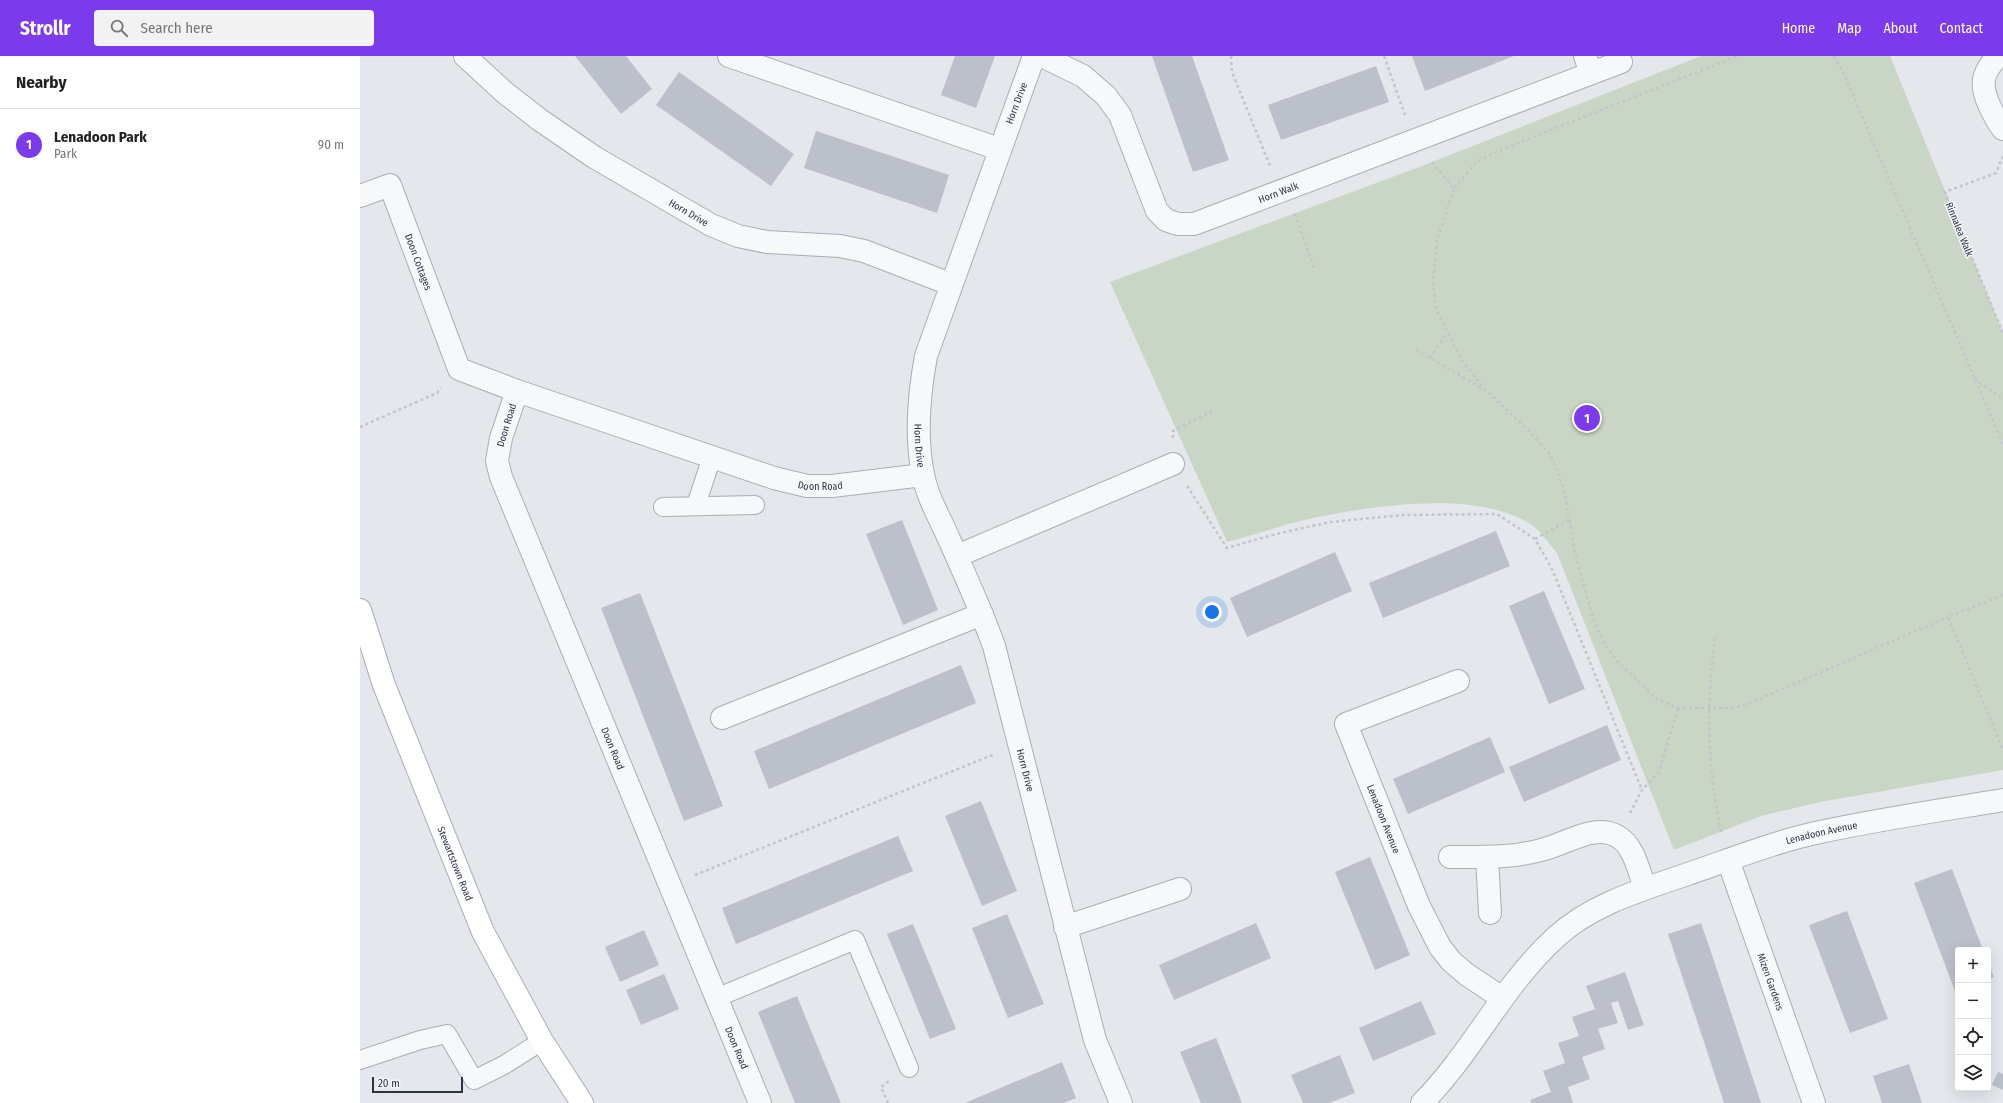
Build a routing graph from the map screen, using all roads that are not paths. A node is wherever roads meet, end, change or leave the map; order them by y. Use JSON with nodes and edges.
{"nodes":[{"id":1,"x":465,"y":56,"type":"edge"},
{"id":2,"x":728,"y":56,"type":"edge"},
{"id":3,"x":1034,"y":56,"type":"edge"},
{"id":4,"x":1042,"y":56,"type":"edge"},
{"id":5,"x":1998,"y":56,"type":"edge"},
{"id":6,"x":1621,"y":62,"type":"dead end"},
{"id":7,"x":1588,"y":65,"type":"edge"},
{"id":8,"x":2003,"y":129,"type":"edge"},
{"id":9,"x":999,"y":150,"type":"junction"},
{"id":10,"x":360,"y":196,"type":"edge"},
{"id":11,"x":950,"y":284,"type":"junction"},
{"id":12,"x":459,"y":369,"type":"joint"},
{"id":13,"x":517,"y":391,"type":"junction"},
{"id":14,"x":712,"y":458,"type":"junction"},
{"id":15,"x":1173,"y":464,"type":"road end"},
{"id":16,"x":923,"y":475,"type":"junction"},
{"id":17,"x":696,"y":505,"type":"junction"},
{"id":18,"x":754,"y":505,"type":"dead end"},
{"id":19,"x":663,"y":506,"type":"dead end"},
{"id":20,"x":957,"y":556,"type":"junction"},
{"id":21,"x":360,"y":610,"type":"edge"},
{"id":22,"x":982,"y":614,"type":"junction"},
{"id":23,"x":1458,"y":681,"type":"dead end"},
{"id":24,"x":722,"y":718,"type":"dead end"},
{"id":25,"x":2003,"y":800,"type":"edge"},
{"id":26,"x":1450,"y":857,"type":"dead end"},
{"id":27,"x":1487,"y":857,"type":"junction"},
{"id":28,"x":1728,"y":860,"type":"junction"},
{"id":29,"x":1645,"y":888,"type":"junction"},
{"id":30,"x":1180,"y":889,"type":"dead end"},
{"id":31,"x":1490,"y":913,"type":"dead end"},
{"id":32,"x":1065,"y":927,"type":"junction"},
{"id":33,"x":716,"y":998,"type":"junction"},
{"id":34,"x":1502,"y":998,"type":"junction"},
{"id":35,"x":542,"y":1041,"type":"junction"},
{"id":36,"x":360,"y":1060,"type":"edge"},
{"id":37,"x":909,"y":1068,"type":"dead end"},
{"id":38,"x":582,"y":1103,"type":"edge"},
{"id":39,"x":760,"y":1103,"type":"edge"},
{"id":40,"x":1121,"y":1103,"type":"edge"},
{"id":41,"x":1422,"y":1103,"type":"edge"},
{"id":42,"x":1814,"y":1103,"type":"edge"}],
"edges":[{"from":1,"to":11,"type":"street","name":"Horn Drive"},
{"from":2,"to":9,"type":"street"},
{"from":3,"to":9,"type":"street","name":"Horn Drive"},
{"from":4,"to":7,"type":"street","name":"Horn Walk"},
{"from":5,"to":8,"type":"street"},
{"from":6,"to":7,"type":"street","name":"Horn Walk"},
{"from":9,"to":11,"type":"street","name":"Horn Drive"},
{"from":10,"to":12,"type":"street","name":"Doon Cottages"},
{"from":11,"to":16,"type":"street","name":"Horn Drive"},
{"from":12,"to":13,"type":"street","name":"Doon Road"},
{"from":13,"to":14,"type":"street","name":"Doon Road"},
{"from":13,"to":33,"type":"street","name":"Doon Road"},
{"from":14,"to":16,"type":"street","name":"Doon Road"},
{"from":14,"to":17,"type":"lane"},
{"from":15,"to":20,"type":"street"},
{"from":16,"to":20,"type":"street","name":"Horn Drive"},
{"from":17,"to":18,"type":"lane"},
{"from":17,"to":19,"type":"lane"},
{"from":20,"to":22,"type":"street","name":"Horn Drive"},
{"from":21,"to":35,"type":"main road","name":"Stewartstown Road"},
{"from":22,"to":24,"type":"street"},
{"from":22,"to":32,"type":"street","name":"Horn Drive"},
{"from":23,"to":34,"type":"street","name":"Lenadoon Avenue"},
{"from":25,"to":28,"type":"street","name":"Lenadoon Avenue"},
{"from":26,"to":27,"type":"street"},
{"from":27,"to":29,"type":"street"},
{"from":27,"to":31,"type":"street"},
{"from":28,"to":29,"type":"street","name":"Lenadoon Avenue"},
{"from":28,"to":42,"type":"street","name":"Mizen Gardens"},
{"from":29,"to":34,"type":"street","name":"Lenadoon Avenue"},
{"from":30,"to":32,"type":"street"},
{"from":32,"to":40,"type":"street","name":"Horn Drive"},
{"from":33,"to":37,"type":"lane"},
{"from":33,"to":39,"type":"street","name":"Doon Road"},
{"from":34,"to":41,"type":"street","name":"Lenadoon Avenue"},
{"from":35,"to":36,"type":"lane"},
{"from":35,"to":38,"type":"main road","name":"Stewartstown Road"}]}
